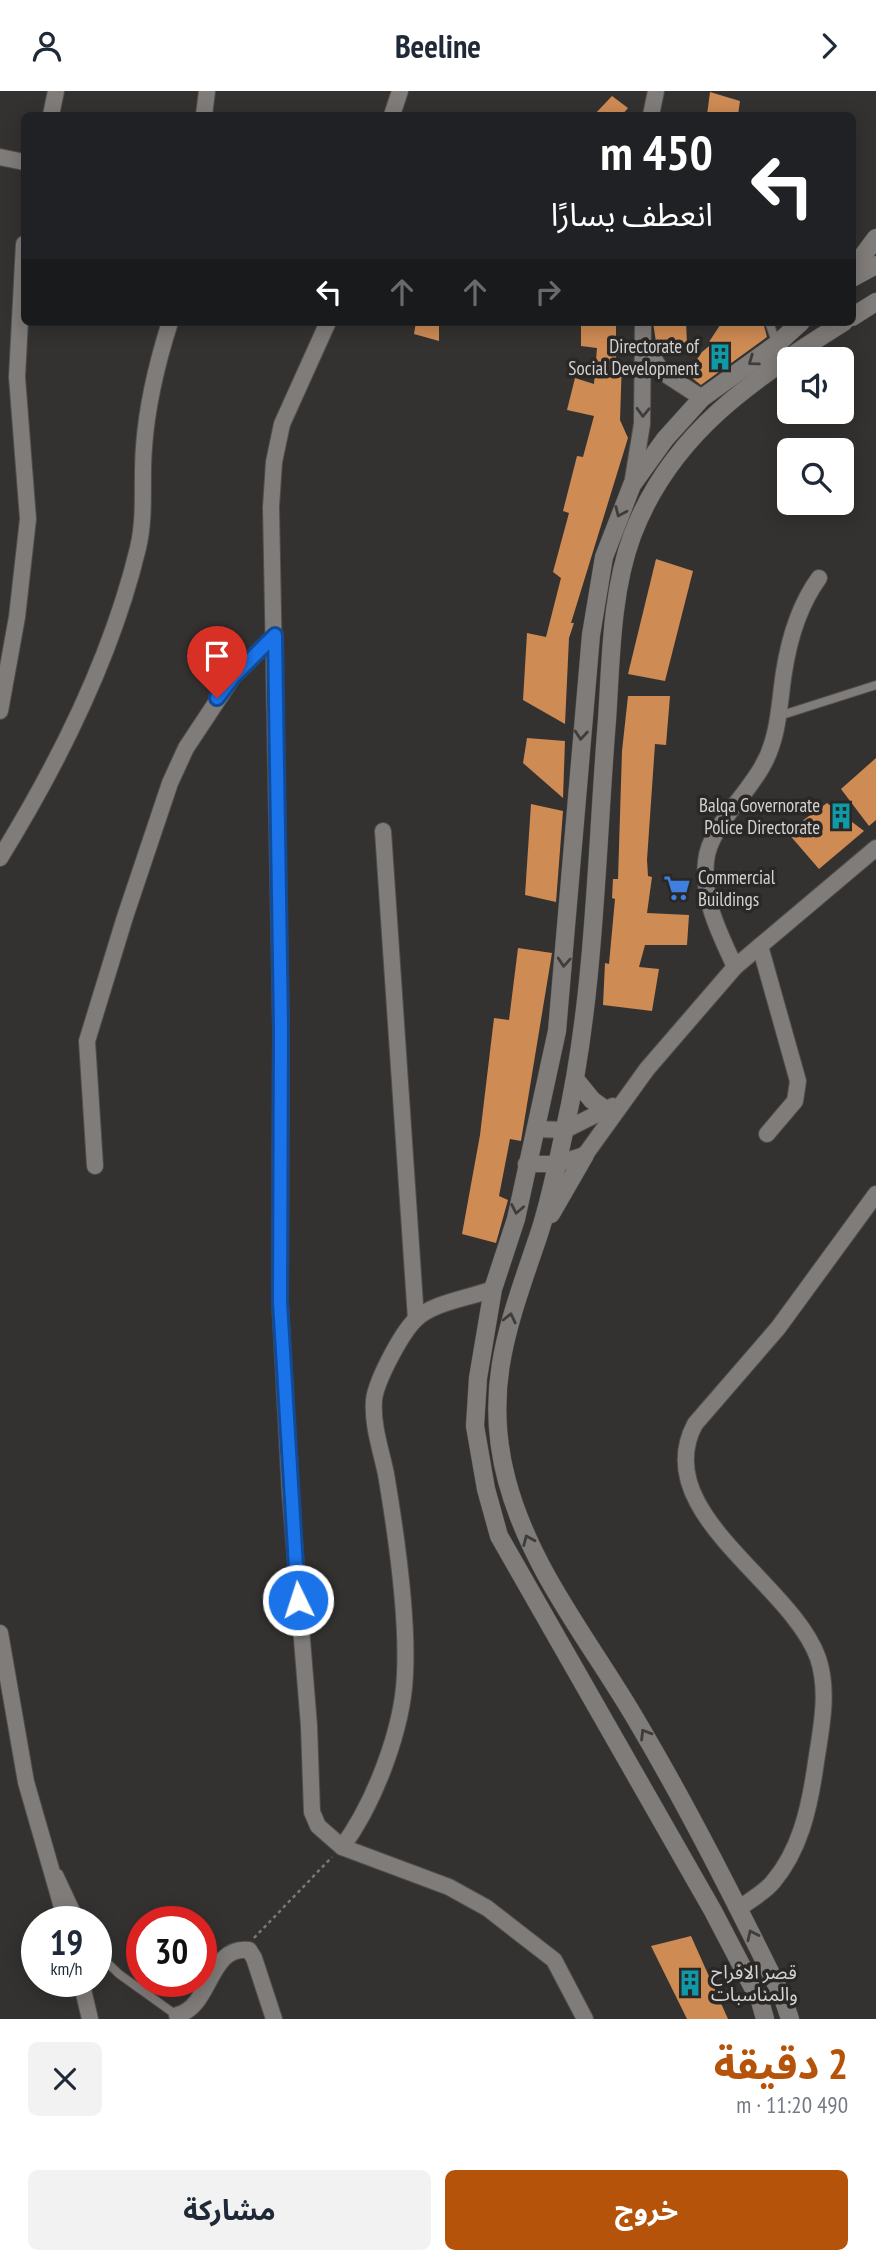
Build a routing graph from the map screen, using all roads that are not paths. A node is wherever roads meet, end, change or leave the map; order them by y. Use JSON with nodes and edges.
{"nodes":[{"id":1,"x":56,"y":91,"type":"edge"},
{"id":2,"x":207,"y":91,"type":"edge"},
{"id":3,"x":400,"y":91,"type":"edge"},
{"id":4,"x":656,"y":91,"type":"edge"},
{"id":5,"x":52,"y":112,"type":"edge"},
{"id":6,"x":204,"y":112,"type":"edge"},
{"id":7,"x":393,"y":112,"type":"edge"},
{"id":8,"x":652,"y":112,"type":"edge"},
{"id":9,"x":0,"y":157,"type":"edge"},
{"id":10,"x":21,"y":161,"type":"edge"},
{"id":11,"x":876,"y":238,"type":"edge"},
{"id":12,"x":856,"y":265,"type":"edge"},
{"id":13,"x":876,"y":265,"type":"edge"},
{"id":14,"x":856,"y":276,"type":"edge"},
{"id":15,"x":21,"y":301,"type":"edge"},
{"id":16,"x":876,"y":302,"type":"edge"},
{"id":17,"x":856,"y":314,"type":"edge"},
{"id":18,"x":169,"y":326,"type":"edge"},
{"id":19,"x":326,"y":326,"type":"edge"},
{"id":20,"x":643,"y":326,"type":"edge"},
{"id":21,"x":770,"y":326,"type":"edge"},
{"id":22,"x":797,"y":326,"type":"edge"},
{"id":23,"x":838,"y":326,"type":"edge"},
{"id":24,"x":644,"y":344,"type":"junction"},
{"id":25,"x":777,"y":344,"type":"junction"},
{"id":26,"x":702,"y":398,"type":"junction"},
{"id":27,"x":632,"y":485,"type":"junction"},
{"id":28,"x":819,"y":578,"type":"dead end"},
{"id":29,"x":275,"y":635,"type":"junction"},
{"id":30,"x":876,"y":685,"type":"edge"},
{"id":31,"x":1,"y":705,"type":"edge"},
{"id":32,"x":778,"y":717,"type":"junction"},
{"id":33,"x":383,"y":831,"type":"dead end"},
{"id":34,"x":876,"y":848,"type":"edge"},
{"id":35,"x":0,"y":858,"type":"edge"},
{"id":36,"x":760,"y":946,"type":"junction"},
{"id":37,"x":734,"y":967,"type":"junction"},
{"id":38,"x":575,"y":1079,"type":"junction"},
{"id":39,"x":631,"y":1095,"type":"junction"},
{"id":40,"x":606,"y":1110,"type":"junction"},
{"id":41,"x":535,"y":1129,"type":"junction"},
{"id":42,"x":565,"y":1130,"type":"junction"},
{"id":43,"x":767,"y":1134,"type":"dead end"},
{"id":44,"x":585,"y":1155,"type":"junction"},
{"id":45,"x":526,"y":1164,"type":"junction"},
{"id":46,"x":555,"y":1164,"type":"junction"},
{"id":47,"x":95,"y":1166,"type":"dead end"},
{"id":48,"x":876,"y":1194,"type":"edge"},
{"id":49,"x":540,"y":1232,"type":"junction"},
{"id":50,"x":493,"y":1289,"type":"junction"},
{"id":51,"x":416,"y":1319,"type":"junction"},
{"id":52,"x":542,"y":1572,"type":"junction"},
{"id":53,"x":522,"y":1580,"type":"junction"},
{"id":54,"x":0,"y":1633,"type":"edge"},
{"id":55,"x":7,"y":1707,"type":"edge"},
{"id":56,"x":342,"y":1847,"type":"junction"},
{"id":57,"x":49,"y":1852,"type":"junction"},
{"id":58,"x":62,"y":1906,"type":"edge"},
{"id":59,"x":74,"y":1906,"type":"edge"},
{"id":60,"x":740,"y":1908,"type":"junction"},
{"id":61,"x":112,"y":1967,"type":"edge"},
{"id":62,"x":85,"y":1997,"type":"edge"},
{"id":63,"x":179,"y":2017,"type":"edge"},
{"id":64,"x":90,"y":2019,"type":"edge"},
{"id":65,"x":274,"y":2019,"type":"edge"},
{"id":66,"x":586,"y":2019,"type":"edge"},
{"id":67,"x":765,"y":2019,"type":"edge"},
{"id":68,"x":790,"y":2019,"type":"edge"}],
"edges":[{"from":1,"to":5,"type":"street"},
{"from":2,"to":6,"type":"street"},
{"from":3,"to":7,"type":"street"},
{"from":4,"to":8,"type":"street"},
{"from":9,"to":10,"type":"street"},
{"from":11,"to":12,"type":"main road"},
{"from":13,"to":14,"type":"main road"},
{"from":15,"to":31,"type":"street"},
{"from":16,"to":17,"type":"main road"},
{"from":18,"to":35,"type":"street"},
{"from":19,"to":29,"type":"street"},
{"from":20,"to":24,"type":"street"},
{"from":21,"to":25,"type":"lane"},
{"from":22,"to":25,"type":"main road"},
{"from":23,"to":38,"type":"main road"},
{"from":24,"to":26,"type":"street"},
{"from":24,"to":27,"type":"street","one_way":true},
{"from":25,"to":26,"type":"main road","one_way":true},
{"from":26,"to":27,"type":"main road"},
{"from":27,"to":41,"type":"main road","one_way":true},
{"from":28,"to":32,"type":"street"},
{"from":29,"to":47,"type":"street"},
{"from":29,"to":56,"type":"street"},
{"from":30,"to":32,"type":"lane"},
{"from":32,"to":37,"type":"street"},
{"from":33,"to":51,"type":"street"},
{"from":34,"to":36,"type":"street"},
{"from":36,"to":37,"type":"street"},
{"from":36,"to":43,"type":"street"},
{"from":37,"to":39,"type":"street"},
{"from":38,"to":40,"type":"main road"},
{"from":38,"to":42,"type":"main road"},
{"from":39,"to":40,"type":"street"},
{"from":39,"to":44,"type":"street"},
{"from":40,"to":42,"type":"street"},
{"from":41,"to":42,"type":"street"},
{"from":41,"to":45,"type":"main road"},
{"from":42,"to":46,"type":"main road"},
{"from":44,"to":46,"type":"street"},
{"from":44,"to":49,"type":"main road"},
{"from":45,"to":46,"type":"street"},
{"from":45,"to":50,"type":"main road","one_way":true},
{"from":46,"to":49,"type":"main road"},
{"from":48,"to":60,"type":"street"},
{"from":52,"to":49,"type":"main road","one_way":true},
{"from":50,"to":51,"type":"street"},
{"from":50,"to":53,"type":"main road"},
{"from":51,"to":56,"type":"street"},
{"from":52,"to":53,"type":"main road"},
{"from":60,"to":52,"type":"main road","one_way":true},
{"from":53,"to":67,"type":"main road"},
{"from":54,"to":55,"type":"street"},
{"from":55,"to":57,"type":"street"},
{"from":56,"to":66,"type":"street"},
{"from":57,"to":58,"type":"street"},
{"from":57,"to":59,"type":"lane"},
{"from":68,"to":60,"type":"main road","one_way":true},
{"from":61,"to":63,"type":"lane"},
{"from":62,"to":64,"type":"street"},
{"from":63,"to":65,"type":"street"}]}
